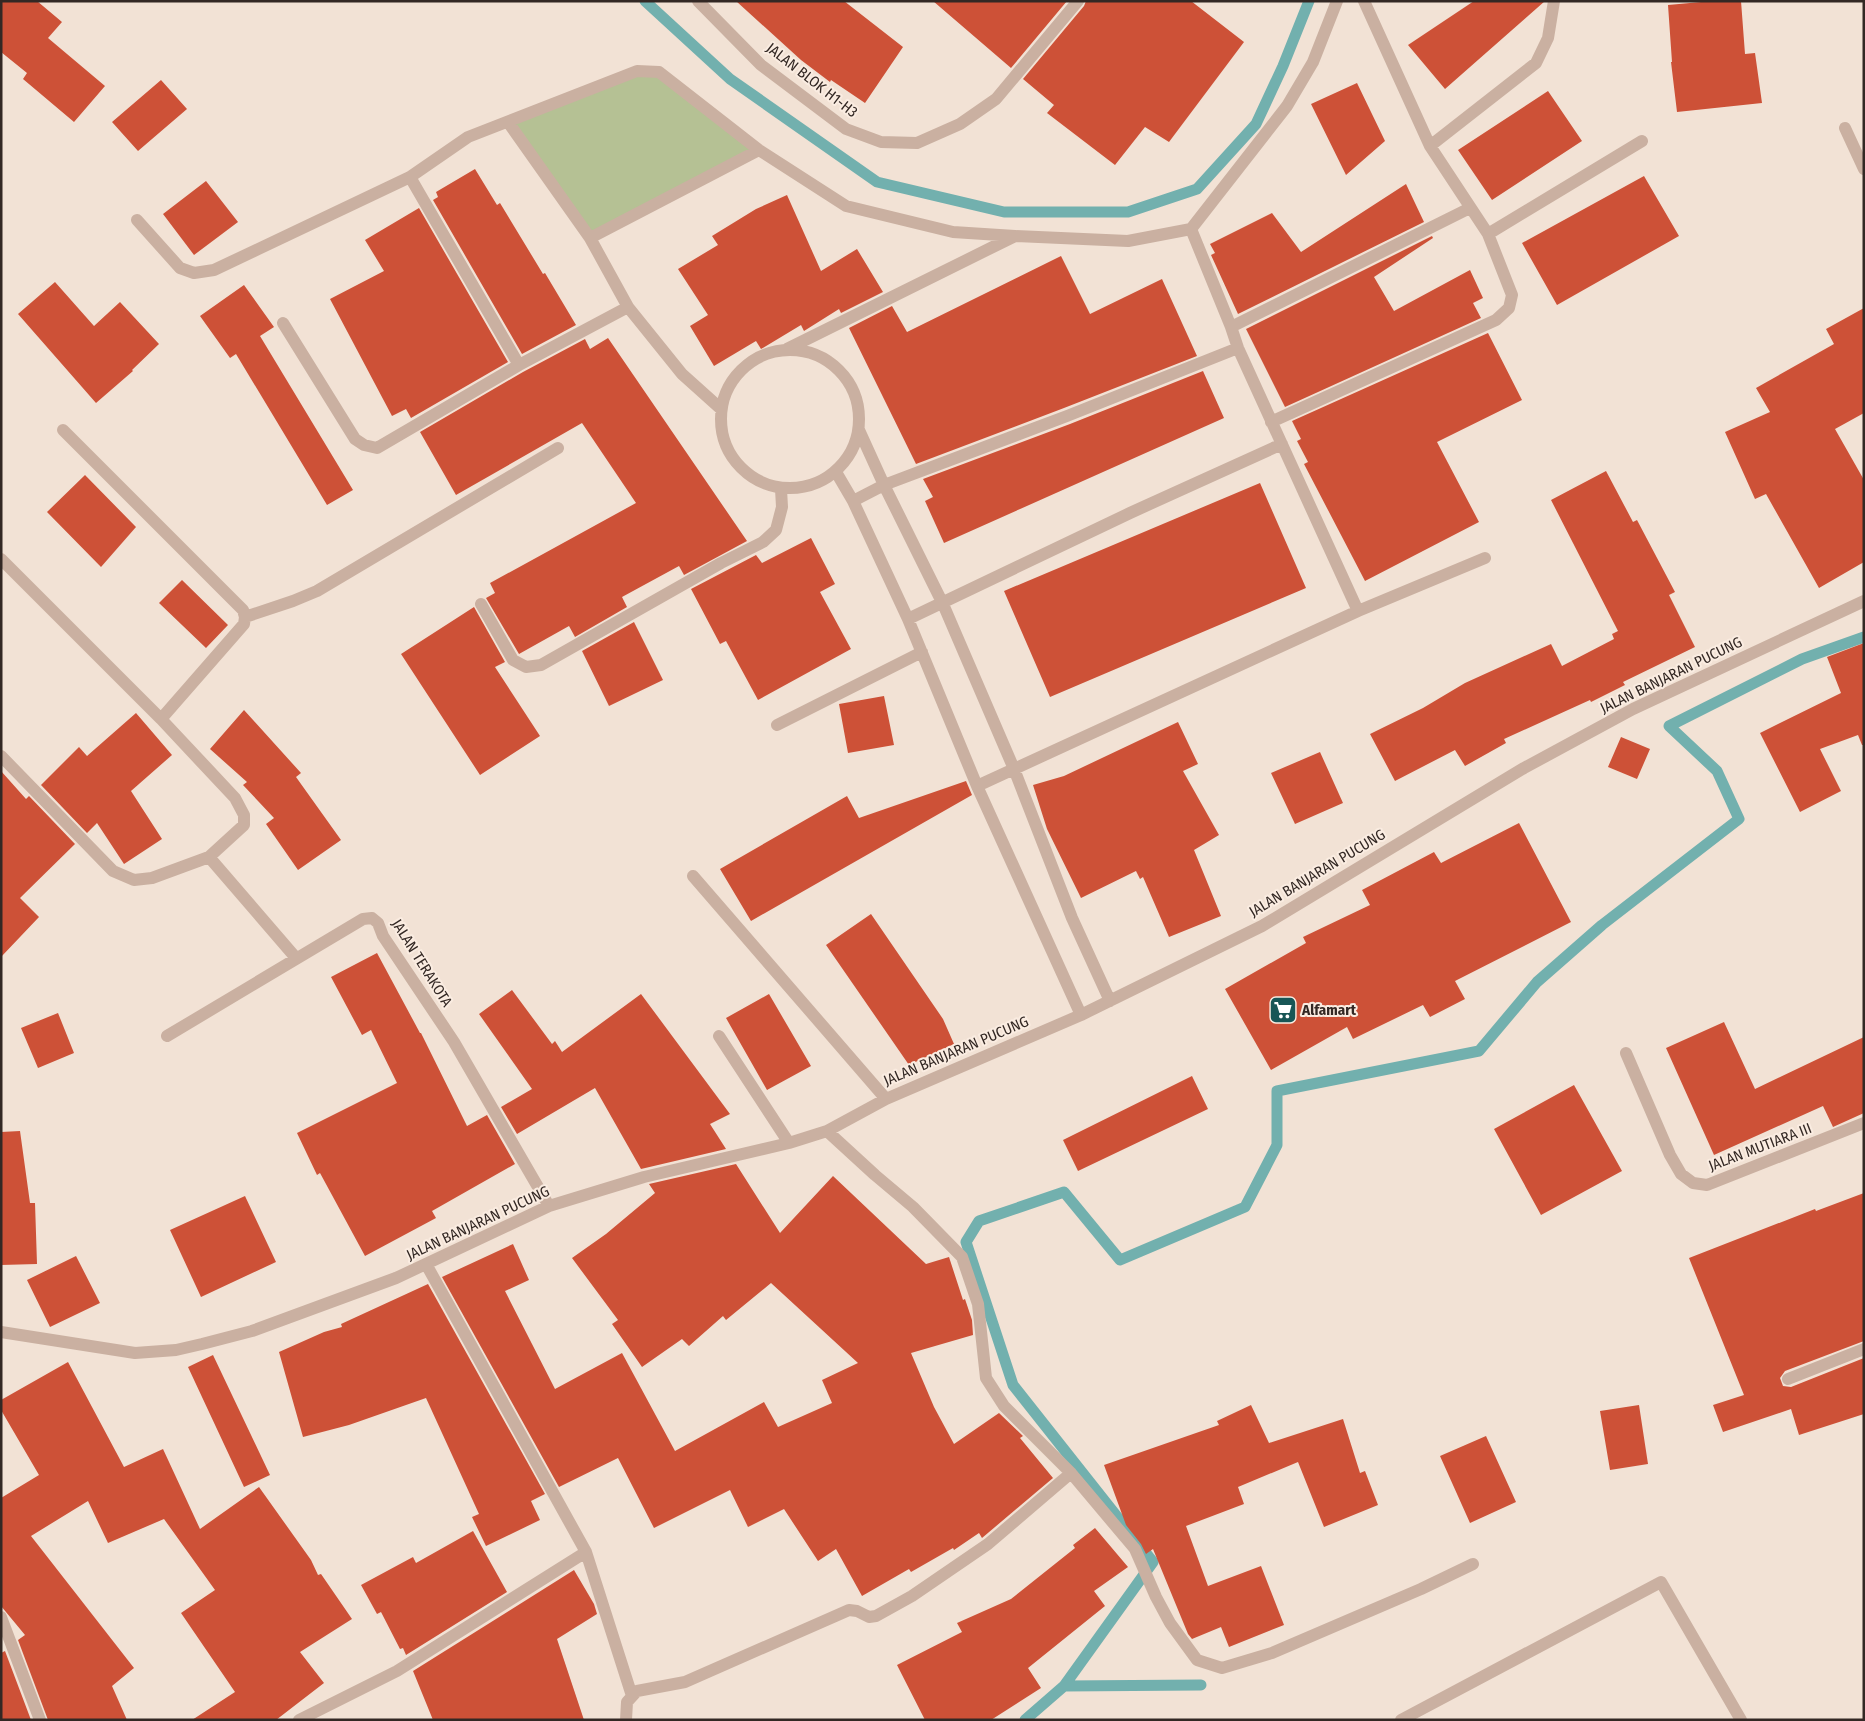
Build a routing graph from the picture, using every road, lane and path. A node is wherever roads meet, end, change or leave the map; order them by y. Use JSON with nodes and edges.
{"nodes":[{"id":1,"x":698,"y":1,"type":"edge"},
{"id":2,"x":1078,"y":1,"type":"edge"},
{"id":3,"x":1337,"y":1,"type":"edge"},
{"id":4,"x":1364,"y":1,"type":"edge"},
{"id":5,"x":1554,"y":1,"type":"edge"},
{"id":6,"x":508,"y":122,"type":"junction"},
{"id":7,"x":1844,"y":128,"type":"dead end"},
{"id":8,"x":1642,"y":141,"type":"dead end"},
{"id":9,"x":1430,"y":146,"type":"junction"},
{"id":10,"x":759,"y":150,"type":"junction"},
{"id":11,"x":1864,"y":168,"type":"edge"},
{"id":12,"x":410,"y":177,"type":"junction"},
{"id":13,"x":1470,"y":208,"type":"junction"},
{"id":14,"x":137,"y":220,"type":"dead end"},
{"id":15,"x":1191,"y":229,"type":"junction"},
{"id":16,"x":1488,"y":234,"type":"junction"},
{"id":17,"x":1015,"y":236,"type":"junction"},
{"id":18,"x":590,"y":238,"type":"junction"},
{"id":19,"x":628,"y":307,"type":"junction"},
{"id":20,"x":283,"y":323,"type":"dead end"},
{"id":21,"x":1231,"y":327,"type":"junction"},
{"id":22,"x":1238,"y":348,"type":"junction"},
{"id":23,"x":787,"y":349,"type":"junction"},
{"id":24,"x":519,"y":365,"type":"junction"},
{"id":25,"x":721,"y":409,"type":"junction"},
{"id":26,"x":1271,"y":422,"type":"junction"},
{"id":27,"x":63,"y":430,"type":"dead end"},
{"id":28,"x":859,"y":430,"type":"junction"},
{"id":29,"x":1282,"y":444,"type":"junction"},
{"id":30,"x":558,"y":448,"type":"dead end"},
{"id":31,"x":836,"y":472,"type":"junction"},
{"id":32,"x":884,"y":485,"type":"junction"},
{"id":33,"x":782,"y":489,"type":"junction"},
{"id":34,"x":853,"y":501,"type":"junction"},
{"id":35,"x":1485,"y":558,"type":"dead end"},
{"id":36,"x":1,"y":559,"type":"edge"},
{"id":37,"x":1864,"y":601,"type":"edge"},
{"id":38,"x":481,"y":604,"type":"dead end"},
{"id":39,"x":943,"y":604,"type":"junction"},
{"id":40,"x":1358,"y":611,"type":"junction"},
{"id":41,"x":246,"y":617,"type":"junction"},
{"id":42,"x":908,"y":619,"type":"junction"},
{"id":43,"x":922,"y":652,"type":"junction"},
{"id":44,"x":161,"y":719,"type":"junction"},
{"id":45,"x":777,"y":725,"type":"dead end"},
{"id":46,"x":1,"y":756,"type":"edge"},
{"id":47,"x":1014,"y":769,"type":"junction"},
{"id":48,"x":976,"y":786,"type":"junction"},
{"id":49,"x":209,"y":857,"type":"junction"},
{"id":50,"x":693,"y":876,"type":"dead end"},
{"id":51,"x":296,"y":958,"type":"junction"},
{"id":52,"x":1110,"y":1001,"type":"junction"},
{"id":53,"x":1082,"y":1014,"type":"junction"},
{"id":54,"x":167,"y":1036,"type":"dead end"},
{"id":55,"x":719,"y":1036,"type":"dead end"},
{"id":56,"x":1626,"y":1053,"type":"dead end"},
{"id":57,"x":886,"y":1100,"type":"junction"},
{"id":58,"x":1863,"y":1126,"type":"edge"},
{"id":59,"x":827,"y":1131,"type":"junction"},
{"id":60,"x":789,"y":1143,"type":"junction"},
{"id":61,"x":549,"y":1206,"type":"junction"},
{"id":62,"x":426,"y":1264,"type":"junction"},
{"id":63,"x":1,"y":1332,"type":"edge"},
{"id":64,"x":1864,"y":1350,"type":"edge"},
{"id":65,"x":1788,"y":1379,"type":"dead end"},
{"id":66,"x":1071,"y":1473,"type":"junction"},
{"id":67,"x":586,"y":1552,"type":"junction"},
{"id":68,"x":1473,"y":1564,"type":"dead end"},
{"id":69,"x":1,"y":1617,"type":"edge"},
{"id":70,"x":632,"y":1696,"type":"junction"},
{"id":71,"x":40,"y":1720,"type":"edge"},
{"id":72,"x":299,"y":1720,"type":"edge"},
{"id":73,"x":626,"y":1720,"type":"edge"},
{"id":74,"x":1401,"y":1720,"type":"edge"},
{"id":75,"x":1741,"y":1720,"type":"edge"}],
"edges":[{"from":1,"to":2,"type":"street","name":"JALAN BLOK H1-H3"},
{"from":3,"to":15,"type":"street"},
{"from":4,"to":9,"type":"street"},
{"from":5,"to":9,"type":"street"},
{"from":6,"to":10,"type":"street"},
{"from":6,"to":12,"type":"street"},
{"from":6,"to":18,"type":"street"},
{"from":7,"to":11,"type":"street"},
{"from":8,"to":16,"type":"street"},
{"from":9,"to":13,"type":"street"},
{"from":10,"to":17,"type":"street"},
{"from":10,"to":18,"type":"street"},
{"from":12,"to":14,"type":"street"},
{"from":12,"to":24,"type":"street"},
{"from":13,"to":16,"type":"street"},
{"from":13,"to":21,"type":"street"},
{"from":15,"to":17,"type":"street"},
{"from":15,"to":21,"type":"street"},
{"from":16,"to":26,"type":"street"},
{"from":17,"to":23,"type":"street"},
{"from":18,"to":19,"type":"street"},
{"from":19,"to":24,"type":"street"},
{"from":19,"to":25,"type":"street"},
{"from":20,"to":24,"type":"street"},
{"from":21,"to":22,"type":"street"},
{"from":22,"to":26,"type":"street"},
{"from":22,"to":32,"type":"street"},
{"from":23,"to":25,"type":"street"},
{"from":23,"to":28,"type":"street"},
{"from":25,"to":33,"type":"street"},
{"from":26,"to":29,"type":"street"},
{"from":27,"to":41,"type":"street"},
{"from":28,"to":31,"type":"street"},
{"from":28,"to":32,"type":"street"},
{"from":29,"to":39,"type":"street"},
{"from":29,"to":40,"type":"street"},
{"from":30,"to":41,"type":"street"},
{"from":31,"to":33,"type":"street"},
{"from":31,"to":34,"type":"street"},
{"from":32,"to":34,"type":"street"},
{"from":32,"to":39,"type":"street"},
{"from":33,"to":38,"type":"street"},
{"from":34,"to":42,"type":"street"},
{"from":35,"to":40,"type":"street"},
{"from":36,"to":44,"type":"street"},
{"from":37,"to":52,"type":"street","name":"JALAN BANJARAN PUCUNG"},
{"from":39,"to":42,"type":"street"},
{"from":39,"to":47,"type":"street"},
{"from":40,"to":47,"type":"street"},
{"from":41,"to":44,"type":"street"},
{"from":42,"to":43,"type":"street"},
{"from":43,"to":45,"type":"street"},
{"from":43,"to":48,"type":"street"},
{"from":44,"to":49,"type":"street"},
{"from":46,"to":49,"type":"street"},
{"from":47,"to":48,"type":"street"},
{"from":47,"to":52,"type":"street"},
{"from":48,"to":53,"type":"street"},
{"from":49,"to":51,"type":"street"},
{"from":50,"to":57,"type":"street"},
{"from":51,"to":54,"type":"street","name":"JALAN TERAKOTA"},
{"from":51,"to":61,"type":"street","name":"JALAN TERAKOTA"},
{"from":52,"to":53,"type":"street","name":"JALAN BANJARAN PUCUNG"},
{"from":53,"to":57,"type":"street","name":"JALAN BANJARAN PUCUNG"},
{"from":55,"to":60,"type":"street"},
{"from":56,"to":58,"type":"street","name":"JALAN MUTIARA III"},
{"from":57,"to":59,"type":"street","name":"JALAN BANJARAN PUCUNG"},
{"from":59,"to":60,"type":"street","name":"JALAN BANJARAN PUCUNG"},
{"from":59,"to":66,"type":"street"},
{"from":60,"to":61,"type":"street","name":"JALAN BANJARAN PUCUNG"},
{"from":61,"to":62,"type":"street","name":"JALAN BANJARAN PUCUNG"},
{"from":62,"to":63,"type":"street","name":"JALAN BANJARAN PUCUNG"},
{"from":62,"to":67,"type":"street"},
{"from":64,"to":65,"type":"street"},
{"from":66,"to":68,"type":"street"},
{"from":66,"to":70,"type":"street"},
{"from":67,"to":70,"type":"street"},
{"from":67,"to":72,"type":"street"},
{"from":69,"to":71,"type":"street"},
{"from":70,"to":73,"type":"street"},
{"from":74,"to":75,"type":"street"}]}
